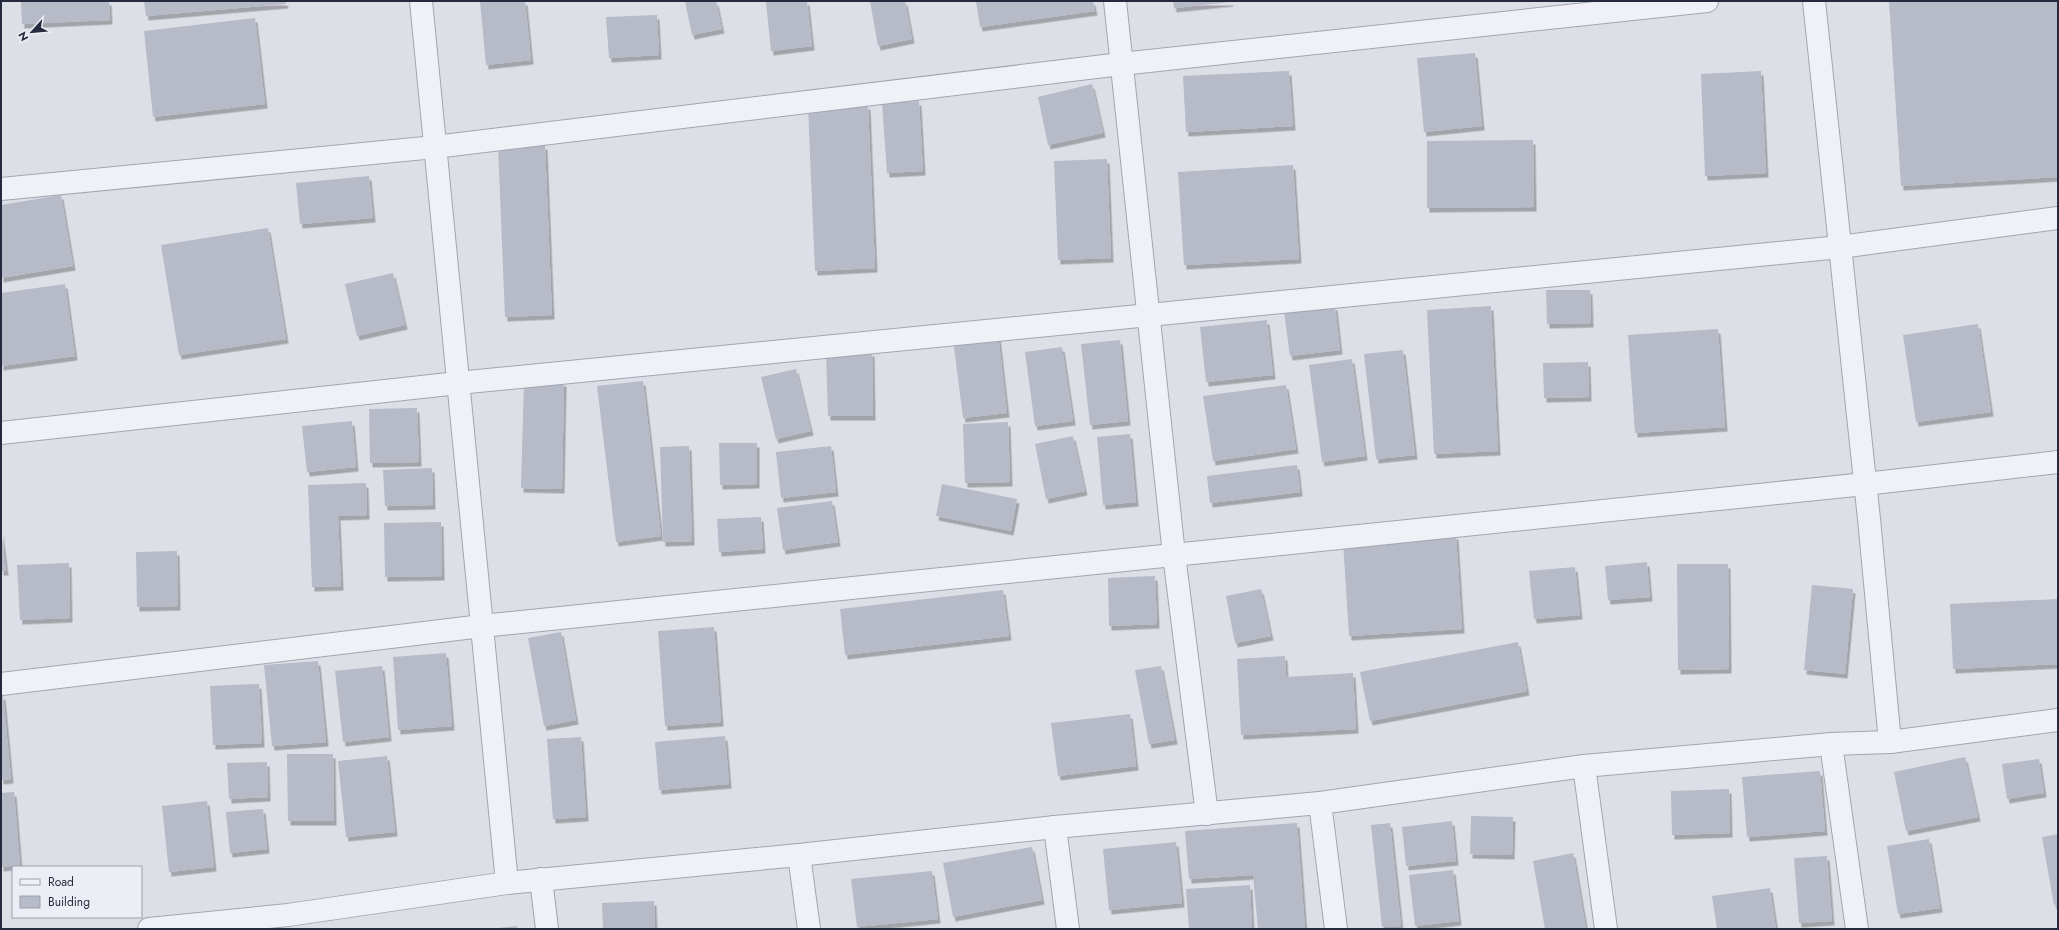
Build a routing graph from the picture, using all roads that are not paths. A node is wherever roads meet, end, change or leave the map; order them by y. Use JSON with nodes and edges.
{"nodes":[{"id":1,"x":421,"y":1,"type":"edge"},
{"id":2,"x":1115,"y":1,"type":"edge"},
{"id":3,"x":1707,"y":1,"type":"edge"},
{"id":4,"x":1814,"y":1,"type":"edge"},
{"id":5,"x":1121,"y":64,"type":"junction"},
{"id":6,"x":435,"y":147,"type":"junction"},
{"id":7,"x":1,"y":189,"type":"edge"},
{"id":8,"x":2058,"y":218,"type":"edge"},
{"id":9,"x":1840,"y":247,"type":"junction"},
{"id":10,"x":1148,"y":316,"type":"junction"},
{"id":11,"x":458,"y":383,"type":"junction"},
{"id":12,"x":1,"y":433,"type":"edge"},
{"id":13,"x":2058,"y":462,"type":"edge"},
{"id":14,"x":1865,"y":484,"type":"junction"},
{"id":15,"x":1174,"y":555,"type":"junction"},
{"id":16,"x":482,"y":626,"type":"junction"},
{"id":17,"x":1,"y":684,"type":"edge"},
{"id":18,"x":2058,"y":720,"type":"edge"},
{"id":19,"x":1890,"y":742,"type":"junction"},
{"id":20,"x":1831,"y":744,"type":"junction"},
{"id":21,"x":1584,"y":766,"type":"junction"},
{"id":22,"x":1320,"y":803,"type":"junction"},
{"id":23,"x":1206,"y":814,"type":"junction"},
{"id":24,"x":1055,"y":827,"type":"junction"},
{"id":25,"x":799,"y":855,"type":"junction"},
{"id":26,"x":541,"y":879,"type":"junction"},
{"id":27,"x":507,"y":883,"type":"junction"},
{"id":28,"x":289,"y":922,"type":"edge"},
{"id":29,"x":149,"y":929,"type":"edge"},
{"id":30,"x":547,"y":929,"type":"edge"},
{"id":31,"x":809,"y":929,"type":"edge"},
{"id":32,"x":1068,"y":929,"type":"edge"},
{"id":33,"x":1336,"y":929,"type":"edge"},
{"id":34,"x":1606,"y":929,"type":"edge"},
{"id":35,"x":1857,"y":929,"type":"edge"}],
"edges":[{"from":1,"to":6,"type":"street"},
{"from":2,"to":5,"type":"street"},
{"from":3,"to":5,"type":"street"},
{"from":4,"to":9,"type":"street"},
{"from":5,"to":6,"type":"street"},
{"from":5,"to":10,"type":"street"},
{"from":6,"to":7,"type":"street"},
{"from":6,"to":11,"type":"street"},
{"from":8,"to":9,"type":"street"},
{"from":9,"to":10,"type":"street"},
{"from":9,"to":14,"type":"street"},
{"from":10,"to":11,"type":"street"},
{"from":10,"to":15,"type":"street"},
{"from":11,"to":12,"type":"street"},
{"from":11,"to":16,"type":"street"},
{"from":13,"to":14,"type":"street"},
{"from":14,"to":15,"type":"street"},
{"from":14,"to":19,"type":"street"},
{"from":15,"to":16,"type":"street"},
{"from":15,"to":23,"type":"street"},
{"from":16,"to":17,"type":"street"},
{"from":16,"to":27,"type":"street"},
{"from":18,"to":19,"type":"street"},
{"from":19,"to":20,"type":"street"},
{"from":20,"to":21,"type":"street"},
{"from":20,"to":35,"type":"street"},
{"from":21,"to":22,"type":"street"},
{"from":21,"to":34,"type":"street"},
{"from":22,"to":23,"type":"street"},
{"from":22,"to":33,"type":"street"},
{"from":23,"to":24,"type":"street"},
{"from":24,"to":25,"type":"street"},
{"from":24,"to":32,"type":"street"},
{"from":25,"to":26,"type":"street"},
{"from":25,"to":31,"type":"street"},
{"from":26,"to":27,"type":"street"},
{"from":26,"to":30,"type":"street"},
{"from":27,"to":28,"type":"street"},
{"from":28,"to":29,"type":"street"}]}
